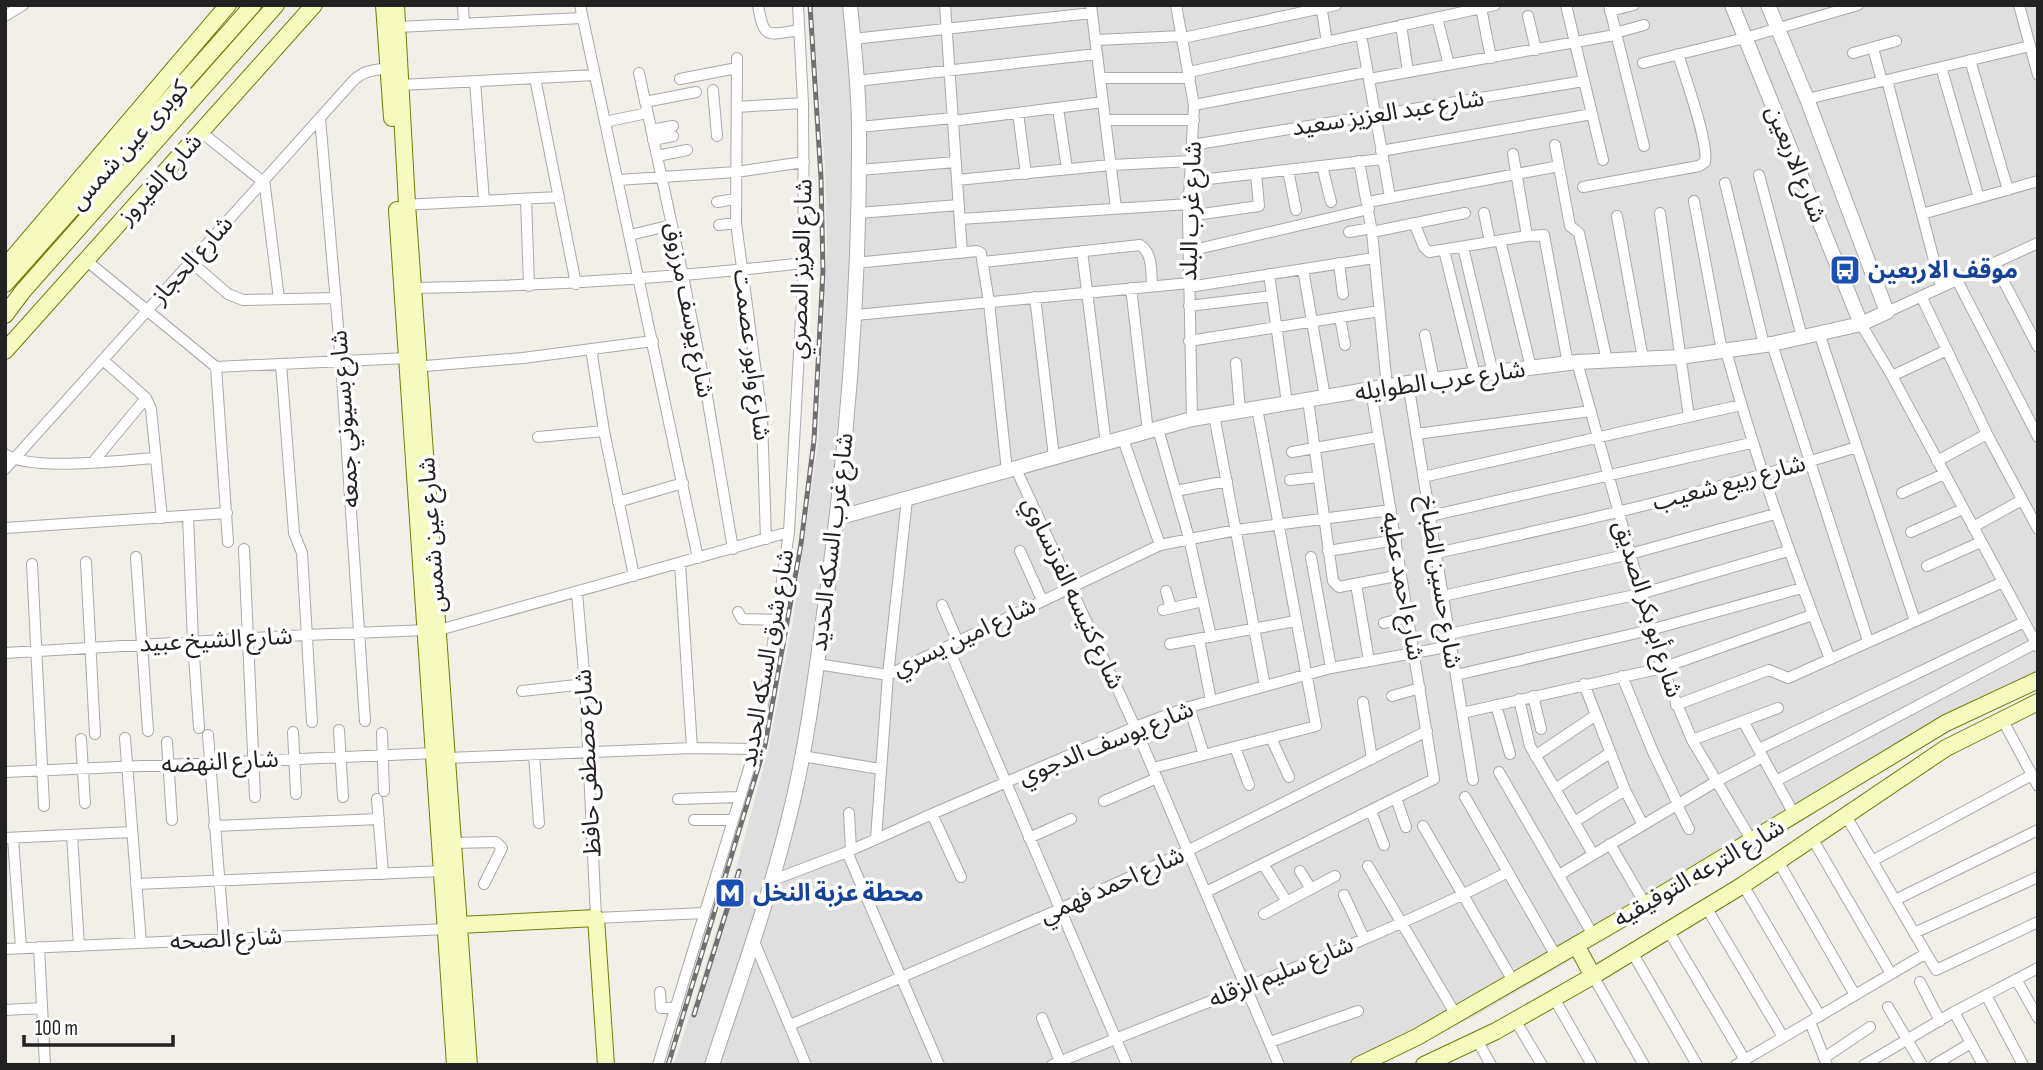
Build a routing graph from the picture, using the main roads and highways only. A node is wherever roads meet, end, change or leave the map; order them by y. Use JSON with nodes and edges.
{"nodes":[{"id":1,"x":228,"y":5,"type":"edge"},
{"id":2,"x":253,"y":5,"type":"edge"},
{"id":3,"x":276,"y":5,"type":"edge"},
{"id":4,"x":314,"y":5,"type":"edge"},
{"id":5,"x":384,"y":5,"type":"edge"},
{"id":6,"x":396,"y":5,"type":"edge"},
{"id":7,"x":402,"y":205,"type":"junction"},
{"id":8,"x":6,"y":277,"type":"edge"},
{"id":9,"x":5,"y":315,"type":"edge"},
{"id":10,"x":5,"y":351,"type":"edge"},
{"id":11,"x":411,"y":364,"type":"junction"},
{"id":12,"x":2038,"y":680,"type":"edge"},
{"id":13,"x":2038,"y":702,"type":"edge"},
{"id":14,"x":441,"y":756,"type":"junction"},
{"id":15,"x":453,"y":927,"type":"junction"},
{"id":16,"x":1576,"y":945,"type":"junction"},
{"id":17,"x":1593,"y":976,"type":"junction"},
{"id":18,"x":1417,"y":1037,"type":"junction"},
{"id":19,"x":1427,"y":1063,"type":"edge"},
{"id":20,"x":455,"y":1065,"type":"edge"},
{"id":21,"x":469,"y":1065,"type":"edge"},
{"id":22,"x":606,"y":1065,"type":"edge"},
{"id":23,"x":1359,"y":1065,"type":"edge"}],
"edges":[{"from":1,"to":8,"type":"main road"},
{"from":2,"to":8,"type":"main road","name":"كوبرى عين شمس"},
{"from":3,"to":9,"type":"main road","name":"كوبرى عين شمس"},
{"from":4,"to":10,"type":"main road","name":"شارع الفيروز"},
{"from":5,"to":7,"type":"main road","name":"شارع عين شمس"},
{"from":6,"to":7,"type":"main road","name":"شارع عين شمس"},
{"from":7,"to":11,"type":"main road","name":"شارع عين شمس"},
{"from":7,"to":11,"type":"main road","name":"شارع عين شمس"},
{"from":11,"to":14,"type":"main road","name":"شارع عين شمس"},
{"from":12,"to":16,"type":"main road","name":"شارع الترعه التوفيقيه"},
{"from":13,"to":17,"type":"main road","name":"شارع الترعه التوفيقيه"},
{"from":14,"to":15,"type":"main road","name":"شارع عين شمس"},
{"from":14,"to":15,"type":"main road","name":"شارع عين شمس"},
{"from":15,"to":20,"type":"main road","name":"شارع عين شمس"},
{"from":15,"to":21,"type":"main road","name":"شارع عين شمس"},
{"from":15,"to":22,"type":"main road","name":"شارع الصحه"},
{"from":16,"to":17,"type":"main road"},
{"from":16,"to":18,"type":"main road","name":"شارع الترعه التوفيقيه"},
{"from":17,"to":19,"type":"main road","name":"شارع الترعه التوفيقيه"},
{"from":18,"to":19,"type":"main road"},
{"from":18,"to":23,"type":"main road","name":"شارع الترعه التوفيقيه"}]}
